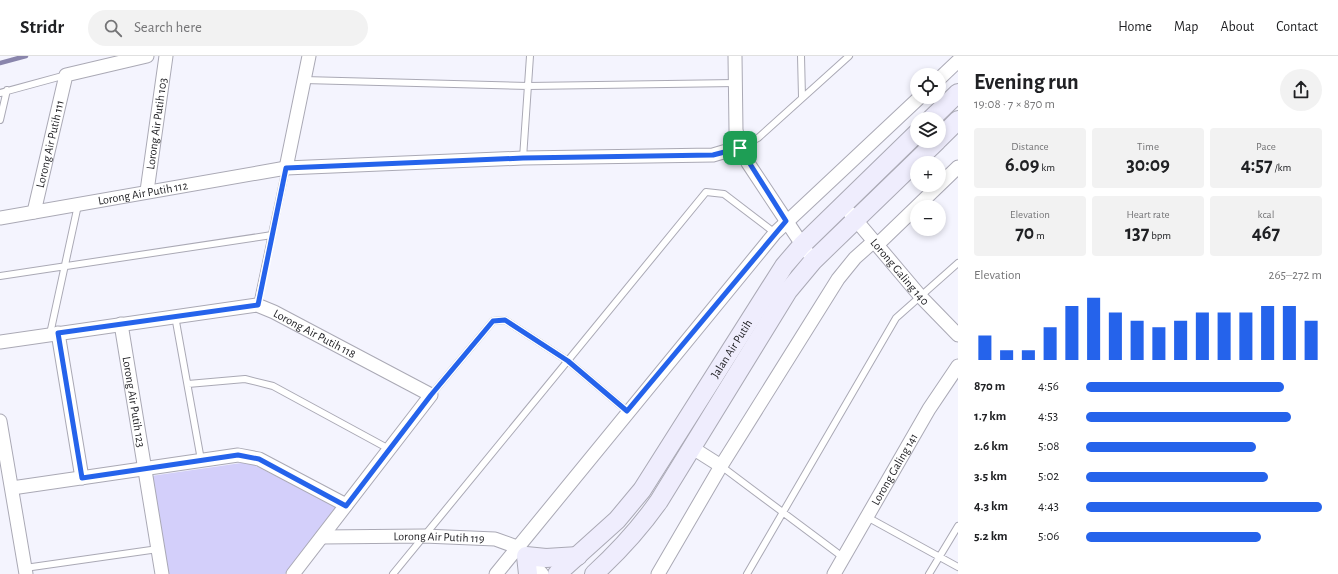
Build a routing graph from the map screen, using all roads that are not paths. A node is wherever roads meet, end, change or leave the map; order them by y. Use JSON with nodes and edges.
{"nodes":[{"id":1,"x":147,"y":56,"type":"edge"},
{"id":2,"x":166,"y":56,"type":"edge"},
{"id":3,"x":309,"y":56,"type":"edge"},
{"id":4,"x":530,"y":56,"type":"edge"},
{"id":5,"x":735,"y":56,"type":"edge"},
{"id":6,"x":801,"y":56,"type":"edge"},
{"id":7,"x":849,"y":56,"type":"edge"},
{"id":8,"x":958,"y":61,"type":"edge"},
{"id":9,"x":946,"y":72,"type":"edge"},
{"id":10,"x":66,"y":75,"type":"junction"},
{"id":11,"x":304,"y":80,"type":"junction"},
{"id":12,"x":736,"y":83,"type":"junction"},
{"id":13,"x":528,"y":86,"type":"junction"},
{"id":14,"x":7,"y":90,"type":"junction"},
{"id":15,"x":0,"y":93,"type":"edge"},
{"id":16,"x":958,"y":93,"type":"edge"},
{"id":17,"x":802,"y":97,"type":"junction"},
{"id":18,"x":912,"y":104,"type":"edge"},
{"id":19,"x":939,"y":112,"type":"edge"},
{"id":20,"x":0,"y":120,"type":"edge"},
{"id":21,"x":958,"y":120,"type":"edge"},
{"id":22,"x":946,"y":132,"type":"edge"},
{"id":23,"x":910,"y":140,"type":"edge"},
{"id":24,"x":740,"y":148,"type":"junction"},
{"id":25,"x":930,"y":148,"type":"edge"},
{"id":26,"x":523,"y":158,"type":"junction"},
{"id":27,"x":958,"y":167,"type":"edge"},
{"id":28,"x":286,"y":168,"type":"junction"},
{"id":29,"x":148,"y":191,"type":"junction"},
{"id":30,"x":78,"y":205,"type":"junction"},
{"id":31,"x":844,"y":206,"type":"junction"},
{"id":32,"x":34,"y":212,"type":"junction"},
{"id":33,"x":0,"y":218,"type":"edge"},
{"id":34,"x":857,"y":220,"type":"junction"},
{"id":35,"x":786,"y":221,"type":"junction"},
{"id":36,"x":775,"y":233,"type":"junction"},
{"id":37,"x":272,"y":235,"type":"junction"},
{"id":38,"x":876,"y":243,"type":"junction"},
{"id":39,"x":802,"y":245,"type":"junction"},
{"id":40,"x":813,"y":261,"type":"junction"},
{"id":41,"x":958,"y":264,"type":"edge"},
{"id":42,"x":64,"y":265,"type":"junction"},
{"id":43,"x":0,"y":276,"type":"edge"},
{"id":44,"x":921,"y":297,"type":"junction"},
{"id":45,"x":258,"y":305,"type":"junction"},
{"id":46,"x":175,"y":316,"type":"junction"},
{"id":47,"x":121,"y":324,"type":"junction"},
{"id":48,"x":54,"y":334,"type":"junction"},
{"id":49,"x":958,"y":335,"type":"edge"},
{"id":50,"x":0,"y":342,"type":"edge"},
{"id":51,"x":568,"y":361,"type":"junction"},
{"id":52,"x":958,"y":366,"type":"edge"},
{"id":53,"x":188,"y":384,"type":"junction"},
{"id":54,"x":431,"y":395,"type":"junction"},
{"id":55,"x":627,"y":411,"type":"junction"},
{"id":56,"x":0,"y":421,"type":"edge"},
{"id":57,"x":691,"y":447,"type":"junction"},
{"id":58,"x":390,"y":450,"type":"junction"},
{"id":59,"x":201,"y":460,"type":"junction"},
{"id":60,"x":722,"y":466,"type":"junction"},
{"id":61,"x":144,"y":468,"type":"junction"},
{"id":62,"x":82,"y":478,"type":"junction"},
{"id":63,"x":12,"y":488,"type":"junction"},
{"id":64,"x":346,"y":506,"type":"junction"},
{"id":65,"x":782,"y":511,"type":"junction"},
{"id":66,"x":867,"y":517,"type":"junction"},
{"id":67,"x":958,"y":526,"type":"edge"},
{"id":68,"x":424,"y":536,"type":"junction"},
{"id":69,"x":322,"y":537,"type":"junction"},
{"id":70,"x":158,"y":549,"type":"junction"},
{"id":71,"x":521,"y":551,"type":"junction"},
{"id":72,"x":578,"y":556,"type":"junction"},
{"id":73,"x":939,"y":556,"type":"junction"},
{"id":74,"x":844,"y":558,"type":"junction"},
{"id":75,"x":958,"y":567,"type":"edge"},
{"id":76,"x":26,"y":571,"type":"edge"},
{"id":77,"x":162,"y":574,"type":"edge"},
{"id":78,"x":293,"y":574,"type":"edge"},
{"id":79,"x":393,"y":574,"type":"edge"},
{"id":80,"x":496,"y":574,"type":"edge"},
{"id":81,"x":528,"y":574,"type":"edge"},
{"id":82,"x":542,"y":574,"type":"edge"},
{"id":83,"x":557,"y":574,"type":"edge"},
{"id":84,"x":594,"y":574,"type":"edge"},
{"id":85,"x":658,"y":574,"type":"edge"},
{"id":86,"x":747,"y":574,"type":"edge"},
{"id":87,"x":834,"y":574,"type":"edge"},
{"id":88,"x":929,"y":574,"type":"edge"}],
"edges":[{"from":1,"to":10,"type":"street"},
{"from":2,"to":29,"type":"street","name":"Lorong Air Putih 103"},
{"from":3,"to":11,"type":"street"},
{"from":4,"to":13,"type":"lane"},
{"from":5,"to":12,"type":"street"},
{"from":6,"to":17,"type":"lane"},
{"from":7,"to":17,"type":"lane"},
{"from":8,"to":9,"type":"street"},
{"from":10,"to":14,"type":"lane"},
{"from":10,"to":32,"type":"street","name":"Lorong Air Putih 111"},
{"from":11,"to":13,"type":"lane"},
{"from":11,"to":28,"type":"street"},
{"from":12,"to":13,"type":"lane"},
{"from":12,"to":24,"type":"street"},
{"from":13,"to":26,"type":"lane"},
{"from":14,"to":15,"type":"lane"},
{"from":14,"to":20,"type":"lane"},
{"from":16,"to":19,"type":"street"},
{"from":17,"to":24,"type":"lane"},
{"from":18,"to":35,"type":"street"},
{"from":21,"to":22,"type":"street","name":"Jalan Air Putih"},
{"from":23,"to":31,"type":"street","name":"Jalan Air Putih"},
{"from":24,"to":26,"type":"street","name":"Lorong Air Putih 112"},
{"from":24,"to":35,"type":"street"},
{"from":25,"to":34,"type":"street","name":"Jalan Air Putih"},
{"from":26,"to":28,"type":"street","name":"Lorong Air Putih 112"},
{"from":27,"to":38,"type":"street"},
{"from":28,"to":29,"type":"street","name":"Lorong Air Putih 112"},
{"from":28,"to":37,"type":"lane"},
{"from":29,"to":30,"type":"street","name":"Lorong Air Putih 112"},
{"from":30,"to":32,"type":"street","name":"Lorong Air Putih 112"},
{"from":30,"to":42,"type":"lane"},
{"from":31,"to":34,"type":"street","name":"Lorong Galing 140"},
{"from":31,"to":39,"type":"street","name":"Jalan Air Putih"},
{"from":32,"to":33,"type":"street","name":"Lorong Air Putih 112"},
{"from":34,"to":38,"type":"street","name":"Lorong Galing 140"},
{"from":34,"to":40,"type":"street","name":"Jalan Air Putih"},
{"from":35,"to":36,"type":"street"},
{"from":35,"to":39,"type":"street"},
{"from":36,"to":51,"type":"lane"},
{"from":36,"to":55,"type":"street"},
{"from":37,"to":42,"type":"lane"},
{"from":37,"to":45,"type":"lane"},
{"from":38,"to":44,"type":"street","name":"Lorong Galing 140"},
{"from":38,"to":60,"type":"street"},
{"from":39,"to":40,"type":"street"},
{"from":39,"to":72,"type":"street","name":"Jalan Air Putih"},
{"from":40,"to":57,"type":"street","name":"Jalan Air Putih"},
{"from":41,"to":44,"type":"lane"},
{"from":42,"to":43,"type":"lane"},
{"from":42,"to":48,"type":"lane"},
{"from":44,"to":49,"type":"street","name":"Lorong Galing 140"},
{"from":44,"to":65,"type":"lane"},
{"from":45,"to":46,"type":"street","name":"Lorong Air Putih 118"},
{"from":45,"to":54,"type":"street","name":"Lorong Air Putih 118"},
{"from":46,"to":47,"type":"street","name":"Lorong Air Putih 118"},
{"from":46,"to":53,"type":"lane"},
{"from":47,"to":48,"type":"street","name":"Lorong Air Putih 118"},
{"from":47,"to":61,"type":"street","name":"Lorong Air Putih 123"},
{"from":48,"to":50,"type":"street","name":"Lorong Air Putih 118"},
{"from":48,"to":62,"type":"street"},
{"from":51,"to":54,"type":"lane"},
{"from":51,"to":55,"type":"lane"},
{"from":51,"to":68,"type":"lane"},
{"from":52,"to":66,"type":"street","name":"Lorong Galing 141"},
{"from":53,"to":58,"type":"lane"},
{"from":53,"to":59,"type":"lane"},
{"from":54,"to":58,"type":"street"},
{"from":55,"to":71,"type":"street"},
{"from":56,"to":63,"type":"street"},
{"from":57,"to":60,"type":"street"},
{"from":57,"to":84,"type":"street","name":"Jalan Air Putih"},
{"from":58,"to":64,"type":"street"},
{"from":59,"to":61,"type":"street"},
{"from":59,"to":64,"type":"street"},
{"from":60,"to":65,"type":"lane"},
{"from":60,"to":85,"type":"street"},
{"from":61,"to":62,"type":"street"},
{"from":61,"to":70,"type":"street","name":"Lorong Air Putih 123"},
{"from":62,"to":63,"type":"street"},
{"from":63,"to":76,"type":"street"},
{"from":64,"to":69,"type":"street"},
{"from":65,"to":74,"type":"lane"},
{"from":65,"to":86,"type":"lane"},
{"from":66,"to":73,"type":"lane"},
{"from":66,"to":74,"type":"street","name":"Lorong Galing 141"},
{"from":67,"to":73,"type":"lane"},
{"from":68,"to":69,"type":"street","name":"Lorong Air Putih 119"},
{"from":68,"to":71,"type":"street","name":"Lorong Air Putih 119"},
{"from":68,"to":79,"type":"lane"},
{"from":69,"to":78,"type":"street"},
{"from":70,"to":76,"type":"lane"},
{"from":70,"to":77,"type":"street","name":"Lorong Air Putih 123"},
{"from":71,"to":72,"type":"street"},
{"from":71,"to":80,"type":"street"},
{"from":71,"to":81,"type":"street"},
{"from":71,"to":82,"type":"street","name":"Lorong Air Putih 119"},
{"from":72,"to":83,"type":"street","name":"Jalan Air Putih"},
{"from":73,"to":75,"type":"lane"},
{"from":73,"to":88,"type":"lane"},
{"from":74,"to":87,"type":"street","name":"Lorong Galing 141"}]}
